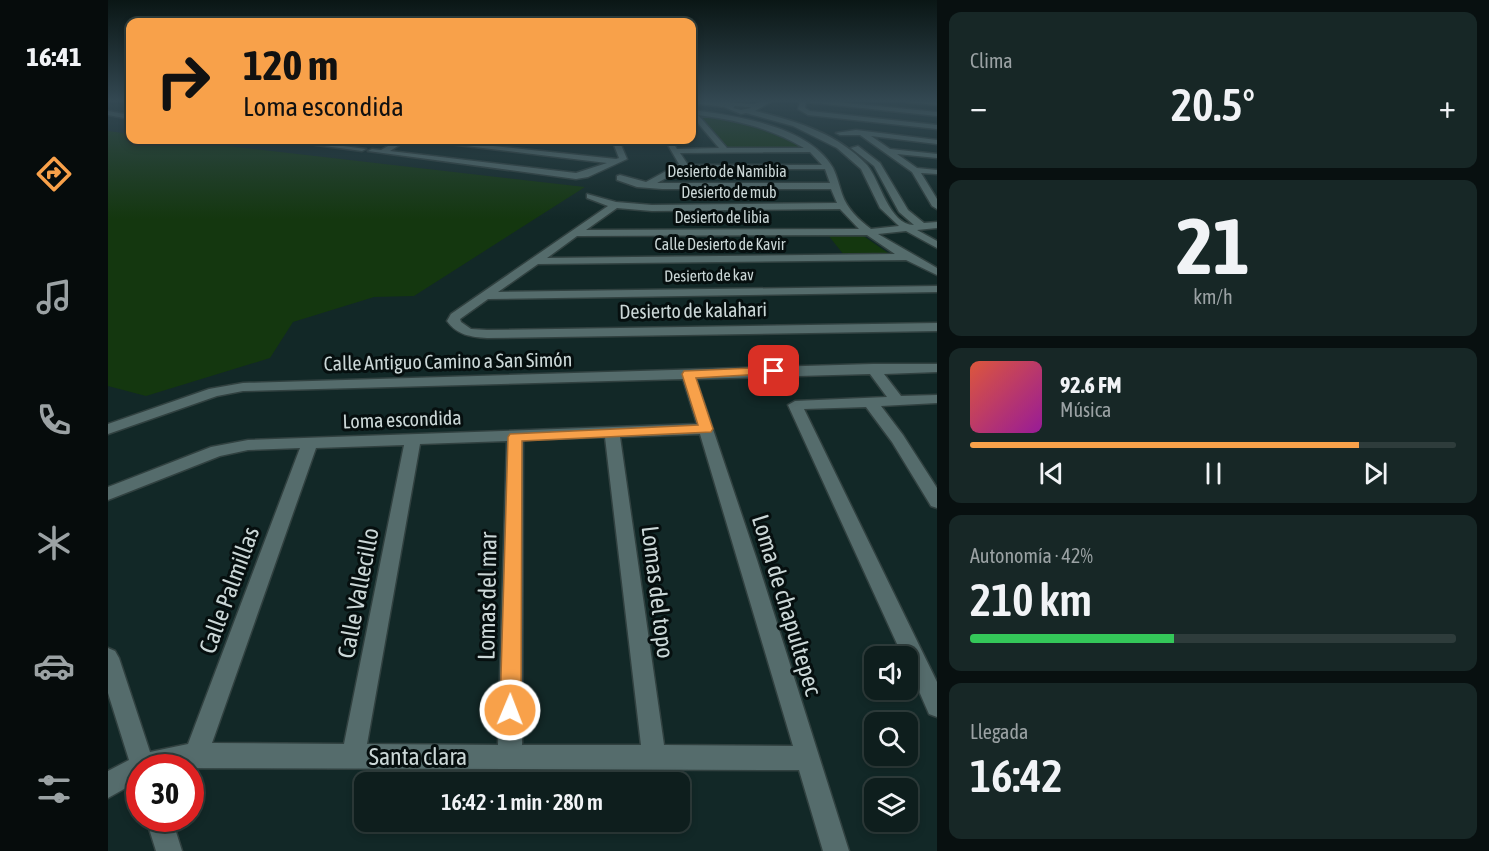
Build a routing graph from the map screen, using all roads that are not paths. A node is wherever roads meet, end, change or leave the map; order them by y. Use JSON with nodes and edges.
{"nodes":[{"id":1,"x":715,"y":140,"type":"edge"},
{"id":2,"x":793,"y":140,"type":"edge"},
{"id":3,"x":827,"y":140,"type":"edge"},
{"id":4,"x":837,"y":140,"type":"edge"},
{"id":5,"x":845,"y":140,"type":"edge"},
{"id":6,"x":873,"y":140,"type":"edge"},
{"id":7,"x":918,"y":140,"type":"edge"},
{"id":8,"x":832,"y":142,"type":"junction"},
{"id":9,"x":937,"y":142,"type":"edge"},
{"id":10,"x":324,"y":144,"type":"edge"},
{"id":11,"x":341,"y":144,"type":"edge"},
{"id":12,"x":396,"y":144,"type":"edge"},
{"id":13,"x":470,"y":144,"type":"edge"},
{"id":14,"x":618,"y":144,"type":"edge"},
{"id":15,"x":671,"y":144,"type":"edge"},
{"id":16,"x":337,"y":146,"type":"junction"},
{"id":17,"x":362,"y":149,"type":"dead end"},
{"id":18,"x":724,"y":150,"type":"junction"},
{"id":19,"x":812,"y":150,"type":"junction"},
{"id":20,"x":372,"y":151,"type":"dead end"},
{"id":21,"x":675,"y":151,"type":"junction"},
{"id":22,"x":891,"y":151,"type":"junction"},
{"id":23,"x":383,"y":152,"type":"junction"},
{"id":24,"x":937,"y":156,"type":"edge"},
{"id":25,"x":618,"y":162,"type":"junction"},
{"id":26,"x":683,"y":167,"type":"junction"},
{"id":27,"x":829,"y":167,"type":"junction"},
{"id":28,"x":915,"y":170,"type":"junction"},
{"id":29,"x":937,"y":172,"type":"edge"},
{"id":30,"x":620,"y":178,"type":"dead end"},
{"id":31,"x":647,"y":185,"type":"junction"},
{"id":32,"x":835,"y":186,"type":"junction"},
{"id":33,"x":590,"y":195,"type":"dead end"},
{"id":34,"x":615,"y":205,"type":"junction"},
{"id":35,"x":843,"y":206,"type":"junction"},
{"id":36,"x":937,"y":206,"type":"edge"},
{"id":37,"x":909,"y":229,"type":"junction"},
{"id":38,"x":922,"y":231,"type":"junction"},
{"id":39,"x":871,"y":232,"type":"junction"},
{"id":40,"x":936,"y":232,"type":"edge"},
{"id":41,"x":572,"y":233,"type":"junction"},
{"id":42,"x":882,"y":241,"type":"junction"},
{"id":43,"x":937,"y":245,"type":"edge"},
{"id":44,"x":908,"y":258,"type":"junction"},
{"id":45,"x":533,"y":261,"type":"junction"},
{"id":46,"x":937,"y":272,"type":"edge"},
{"id":47,"x":937,"y":289,"type":"edge"},
{"id":48,"x":482,"y":296,"type":"junction"},
{"id":49,"x":937,"y":327,"type":"edge"},
{"id":50,"x":873,"y":368,"type":"junction"},
{"id":51,"x":937,"y":368,"type":"edge"},
{"id":52,"x":688,"y":374,"type":"junction"},
{"id":53,"x":937,"y":399,"type":"edge"},
{"id":54,"x":897,"y":401,"type":"junction"},
{"id":55,"x":870,"y":402,"type":"junction"},
{"id":56,"x":108,"y":429,"type":"edge"},
{"id":57,"x":706,"y":429,"type":"junction"},
{"id":58,"x":612,"y":433,"type":"junction"},
{"id":59,"x":515,"y":437,"type":"junction"},
{"id":60,"x":412,"y":439,"type":"junction"},
{"id":61,"x":310,"y":442,"type":"junction"},
{"id":62,"x":108,"y":494,"type":"edge"},
{"id":63,"x":937,"y":502,"type":"edge"},
{"id":64,"x":108,"y":657,"type":"edge"},
{"id":65,"x":937,"y":706,"type":"edge"},
{"id":66,"x":139,"y":754,"type":"edge"},
{"id":67,"x":196,"y":754,"type":"edge"},
{"id":68,"x":204,"y":755,"type":"edge"},
{"id":69,"x":510,"y":756,"type":"junction"},
{"id":70,"x":654,"y":756,"type":"junction"},
{"id":71,"x":353,"y":757,"type":"junction"},
{"id":72,"x":807,"y":758,"type":"junction"},
{"id":73,"x":126,"y":774,"type":"edge"},
{"id":74,"x":108,"y":786,"type":"edge"},
{"id":75,"x":163,"y":832,"type":"edge"},
{"id":76,"x":170,"y":851,"type":"edge"},
{"id":77,"x":836,"y":851,"type":"edge"}],
"edges":[{"from":1,"to":18,"type":"street"},
{"from":2,"to":19,"type":"street"},
{"from":3,"to":8,"type":"street"},
{"from":4,"to":8,"type":"street"},
{"from":5,"to":38,"type":"street"},
{"from":6,"to":22,"type":"street"},
{"from":7,"to":9,"type":"street"},
{"from":8,"to":37,"type":"street"},
{"from":10,"to":16,"type":"street"},
{"from":11,"to":16,"type":"street"},
{"from":12,"to":23,"type":"street"},
{"from":13,"to":25,"type":"street"},
{"from":14,"to":25,"type":"street"},
{"from":15,"to":21,"type":"street"},
{"from":16,"to":17,"type":"street"},
{"from":18,"to":19,"type":"street"},
{"from":18,"to":21,"type":"street"},
{"from":19,"to":27,"type":"street"},
{"from":20,"to":23,"type":"street"},
{"from":21,"to":26,"type":"street"},
{"from":22,"to":24,"type":"street"},
{"from":22,"to":28,"type":"street"},
{"from":23,"to":25,"type":"street"},
{"from":26,"to":27,"type":"street"},
{"from":26,"to":31,"type":"street"},
{"from":27,"to":32,"type":"street"},
{"from":28,"to":29,"type":"street"},
{"from":28,"to":36,"type":"street"},
{"from":30,"to":31,"type":"street","name":"Desierto de Namibia"},
{"from":31,"to":32,"type":"street","name":"Desierto de Namibia"},
{"from":32,"to":35,"type":"street"},
{"from":33,"to":34,"type":"street","name":"Desierto de mub"},
{"from":34,"to":35,"type":"street","name":"Desierto de mub"},
{"from":34,"to":41,"type":"street"},
{"from":35,"to":39,"type":"street"},
{"from":37,"to":38,"type":"street","name":"Desierto de libia"},
{"from":37,"to":39,"type":"street","name":"Desierto de libia"},
{"from":38,"to":40,"type":"street"},
{"from":38,"to":42,"type":"street"},
{"from":38,"to":43,"type":"street"},
{"from":39,"to":41,"type":"street","name":"Desierto de libia"},
{"from":39,"to":42,"type":"street"},
{"from":41,"to":45,"type":"street"},
{"from":42,"to":44,"type":"street"},
{"from":44,"to":45,"type":"street","name":"Calle Desierto de Kavir"},
{"from":44,"to":46,"type":"street"},
{"from":45,"to":48,"type":"street"},
{"from":47,"to":48,"type":"street","name":"Desierto de kav"},
{"from":48,"to":49,"type":"street","name":"Desierto de kalahari"},
{"from":50,"to":51,"type":"street","name":"Calle Antiguo Camino a San Simón"},
{"from":50,"to":52,"type":"street","name":"Calle Antiguo Camino a San Simón"},
{"from":50,"to":54,"type":"street"},
{"from":52,"to":56,"type":"street","name":"Calle Antiguo Camino a San Simón"},
{"from":52,"to":57,"type":"street","name":"Loma de chapultepec"},
{"from":53,"to":54,"type":"street"},
{"from":54,"to":55,"type":"street"},
{"from":55,"to":63,"type":"street"},
{"from":55,"to":65,"type":"street"},
{"from":57,"to":58,"type":"street","name":"Loma escondida"},
{"from":57,"to":72,"type":"street","name":"Loma de chapultepec"},
{"from":58,"to":59,"type":"street","name":"Loma escondida"},
{"from":58,"to":70,"type":"street","name":"Lomas del topo"},
{"from":59,"to":60,"type":"street","name":"Loma escondida"},
{"from":59,"to":69,"type":"street","name":"Lomas del mar"},
{"from":60,"to":61,"type":"street","name":"Loma escondida"},
{"from":60,"to":71,"type":"street","name":"Calle Vallecillo"},
{"from":61,"to":62,"type":"street","name":"Loma escondida"},
{"from":61,"to":67,"type":"street","name":"Calle Palmillas"},
{"from":64,"to":66,"type":"street"},
{"from":68,"to":71,"type":"street","name":"Santa clara"},
{"from":69,"to":70,"type":"street","name":"Santa clara"},
{"from":69,"to":71,"type":"street","name":"Santa clara"},
{"from":70,"to":72,"type":"street","name":"Santa clara"},
{"from":72,"to":77,"type":"street","name":"Loma de chapultepec"},
{"from":73,"to":74,"type":"street","name":"Santa clara"},
{"from":75,"to":76,"type":"street"}]}
